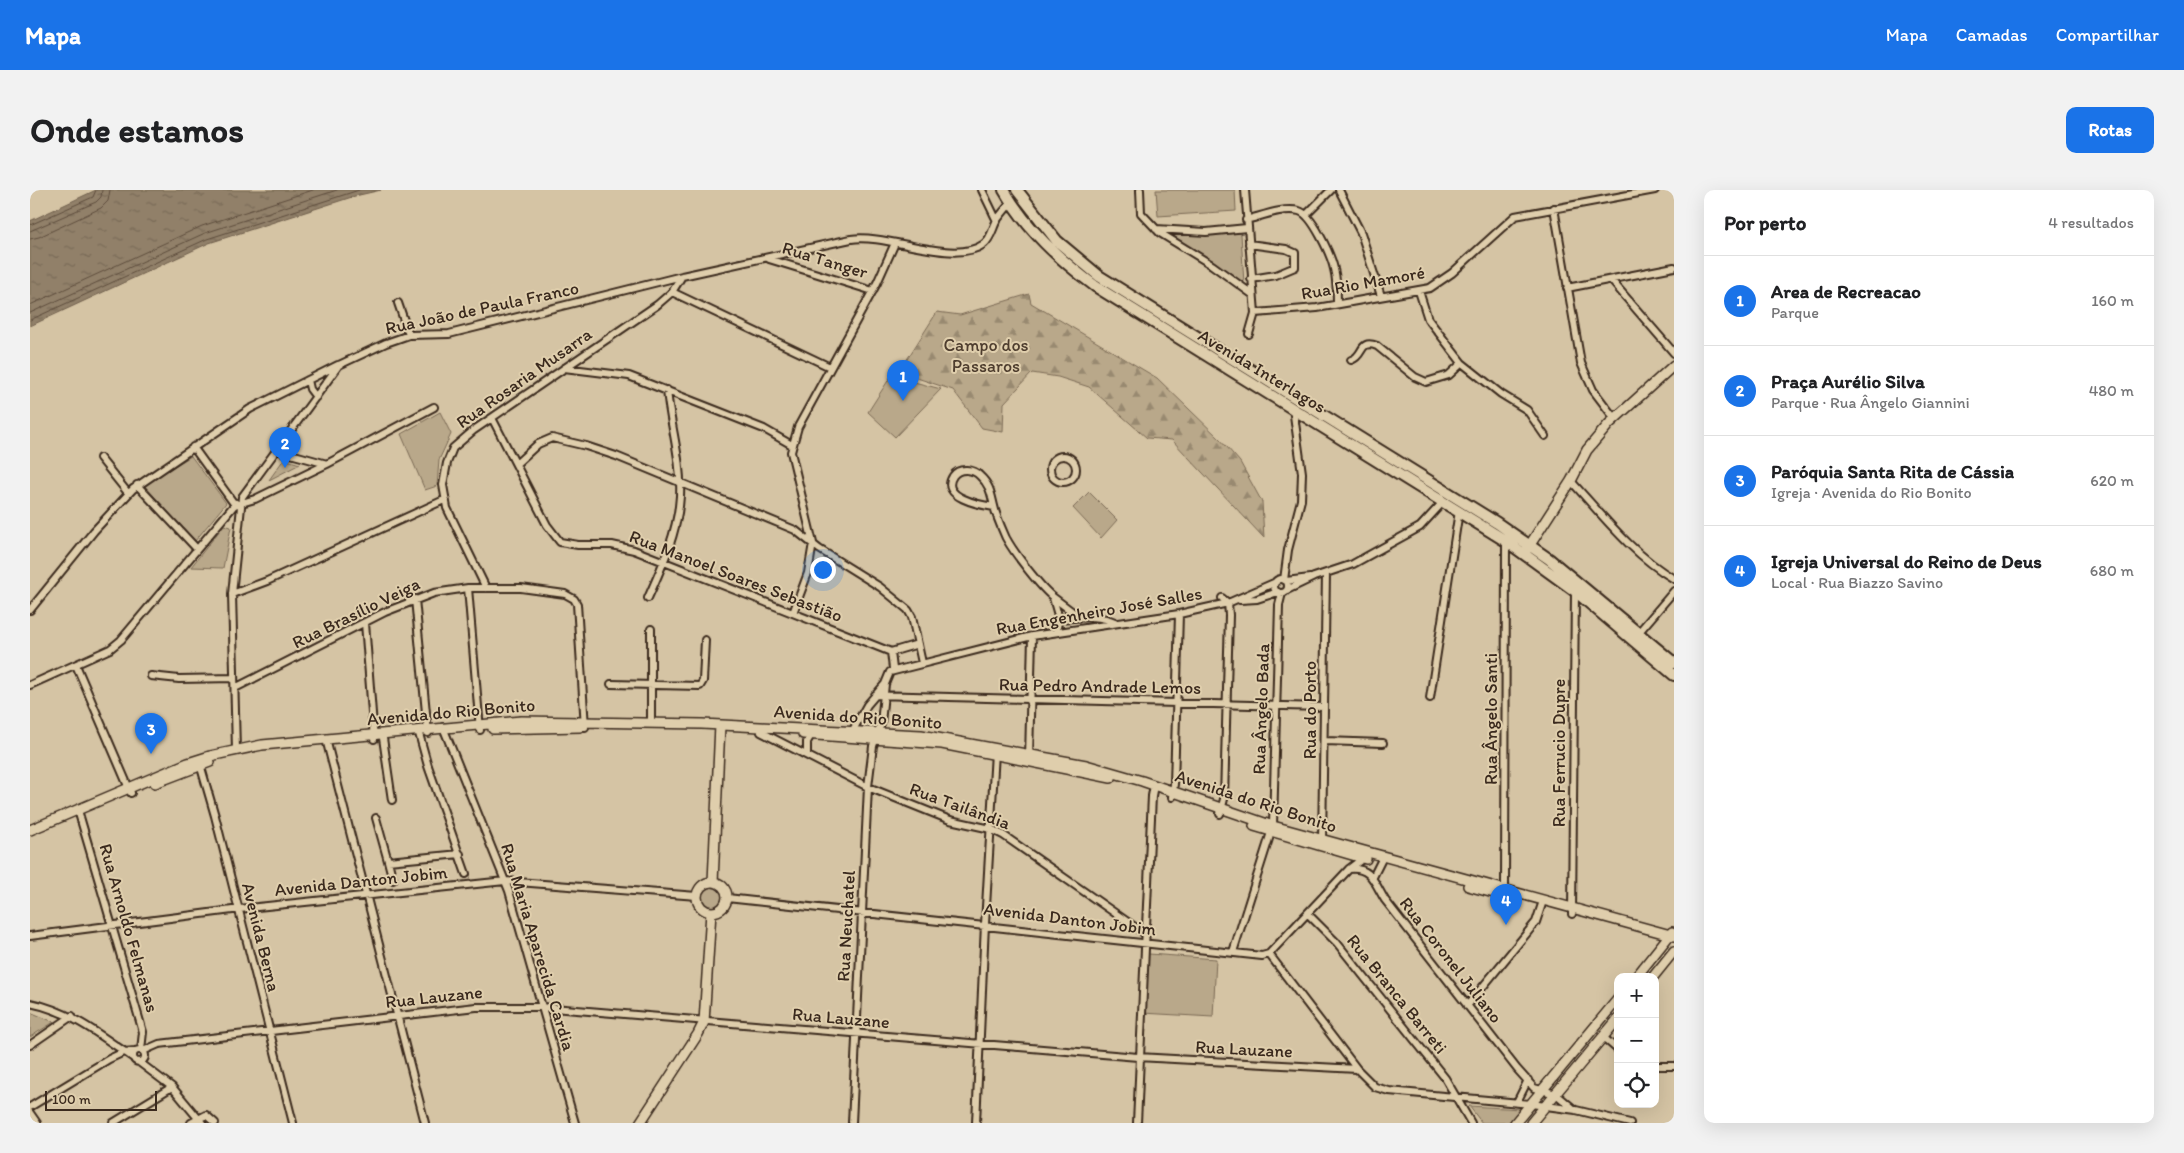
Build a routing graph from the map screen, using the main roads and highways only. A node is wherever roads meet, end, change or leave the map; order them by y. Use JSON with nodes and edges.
{"nodes":[{"id":1,"x":1004,"y":190,"type":"edge"},
{"id":2,"x":1017,"y":190,"type":"edge"},
{"id":3,"x":1674,"y":365,"type":"edge"},
{"id":4,"x":1527,"y":550,"type":"junction"},
{"id":5,"x":1674,"y":662,"type":"edge"},
{"id":6,"x":1674,"y":675,"type":"edge"},
{"id":7,"x":585,"y":724,"type":"junction"},
{"id":8,"x":719,"y":728,"type":"junction"},
{"id":9,"x":877,"y":735,"type":"junction"},
{"id":10,"x":327,"y":742,"type":"junction"},
{"id":11,"x":199,"y":763,"type":"junction"},
{"id":12,"x":79,"y":812,"type":"junction"},
{"id":13,"x":30,"y":830,"type":"edge"},
{"id":14,"x":30,"y":836,"type":"edge"},
{"id":15,"x":713,"y":882,"type":"junction"},
{"id":16,"x":710,"y":912,"type":"junction"},
{"id":17,"x":1672,"y":937,"type":"edge"},
{"id":18,"x":1674,"y":951,"type":"edge"},
{"id":19,"x":1640,"y":973,"type":"edge"},
{"id":20,"x":1656,"y":973,"type":"edge"},
{"id":21,"x":1614,"y":1004,"type":"edge"},
{"id":22,"x":1614,"y":1024,"type":"edge"},
{"id":23,"x":640,"y":1123,"type":"edge"},
{"id":24,"x":1515,"y":1123,"type":"edge"},
{"id":25,"x":1531,"y":1123,"type":"edge"}],
"edges":[{"from":1,"to":4,"type":"main road","name":"Avenida Interlagos"},
{"from":2,"to":4,"type":"main road","name":"Avenida Interlagos"},
{"from":3,"to":4,"type":"main road"},
{"from":4,"to":5,"type":"main road","name":"Avenida Interlagos"},
{"from":4,"to":6,"type":"main road","name":"Avenida Interlagos"},
{"from":7,"to":8,"type":"main road","name":"Avenida do Rio Bonito"},
{"from":7,"to":8,"type":"main road","name":"Avenida do Rio Bonito"},
{"from":7,"to":10,"type":"main road","name":"Avenida do Rio Bonito"},
{"from":8,"to":9,"type":"main road","name":"Avenida do Rio Bonito"},
{"from":8,"to":9,"type":"main road","name":"Avenida do Rio Bonito"},
{"from":8,"to":15,"type":"main road"},
{"from":9,"to":17,"type":"main road","name":"Avenida do Rio Bonito"},
{"from":10,"to":11,"type":"main road","name":"Avenida do Rio Bonito"},
{"from":10,"to":11,"type":"main road","name":"Avenida do Rio Bonito"},
{"from":11,"to":12,"type":"main road","name":"Avenida do Rio Bonito"},
{"from":12,"to":13,"type":"main road","name":"Avenida do Rio Bonito"},
{"from":12,"to":14,"type":"main road","name":"Avenida do Rio Bonito"},
{"from":15,"to":16,"type":"main road"},
{"from":15,"to":16,"type":"main road"},
{"from":16,"to":23,"type":"main road"},
{"from":17,"to":19,"type":"main road"},
{"from":18,"to":20,"type":"main road"},
{"from":21,"to":24,"type":"main road"},
{"from":22,"to":25,"type":"main road"}]}
